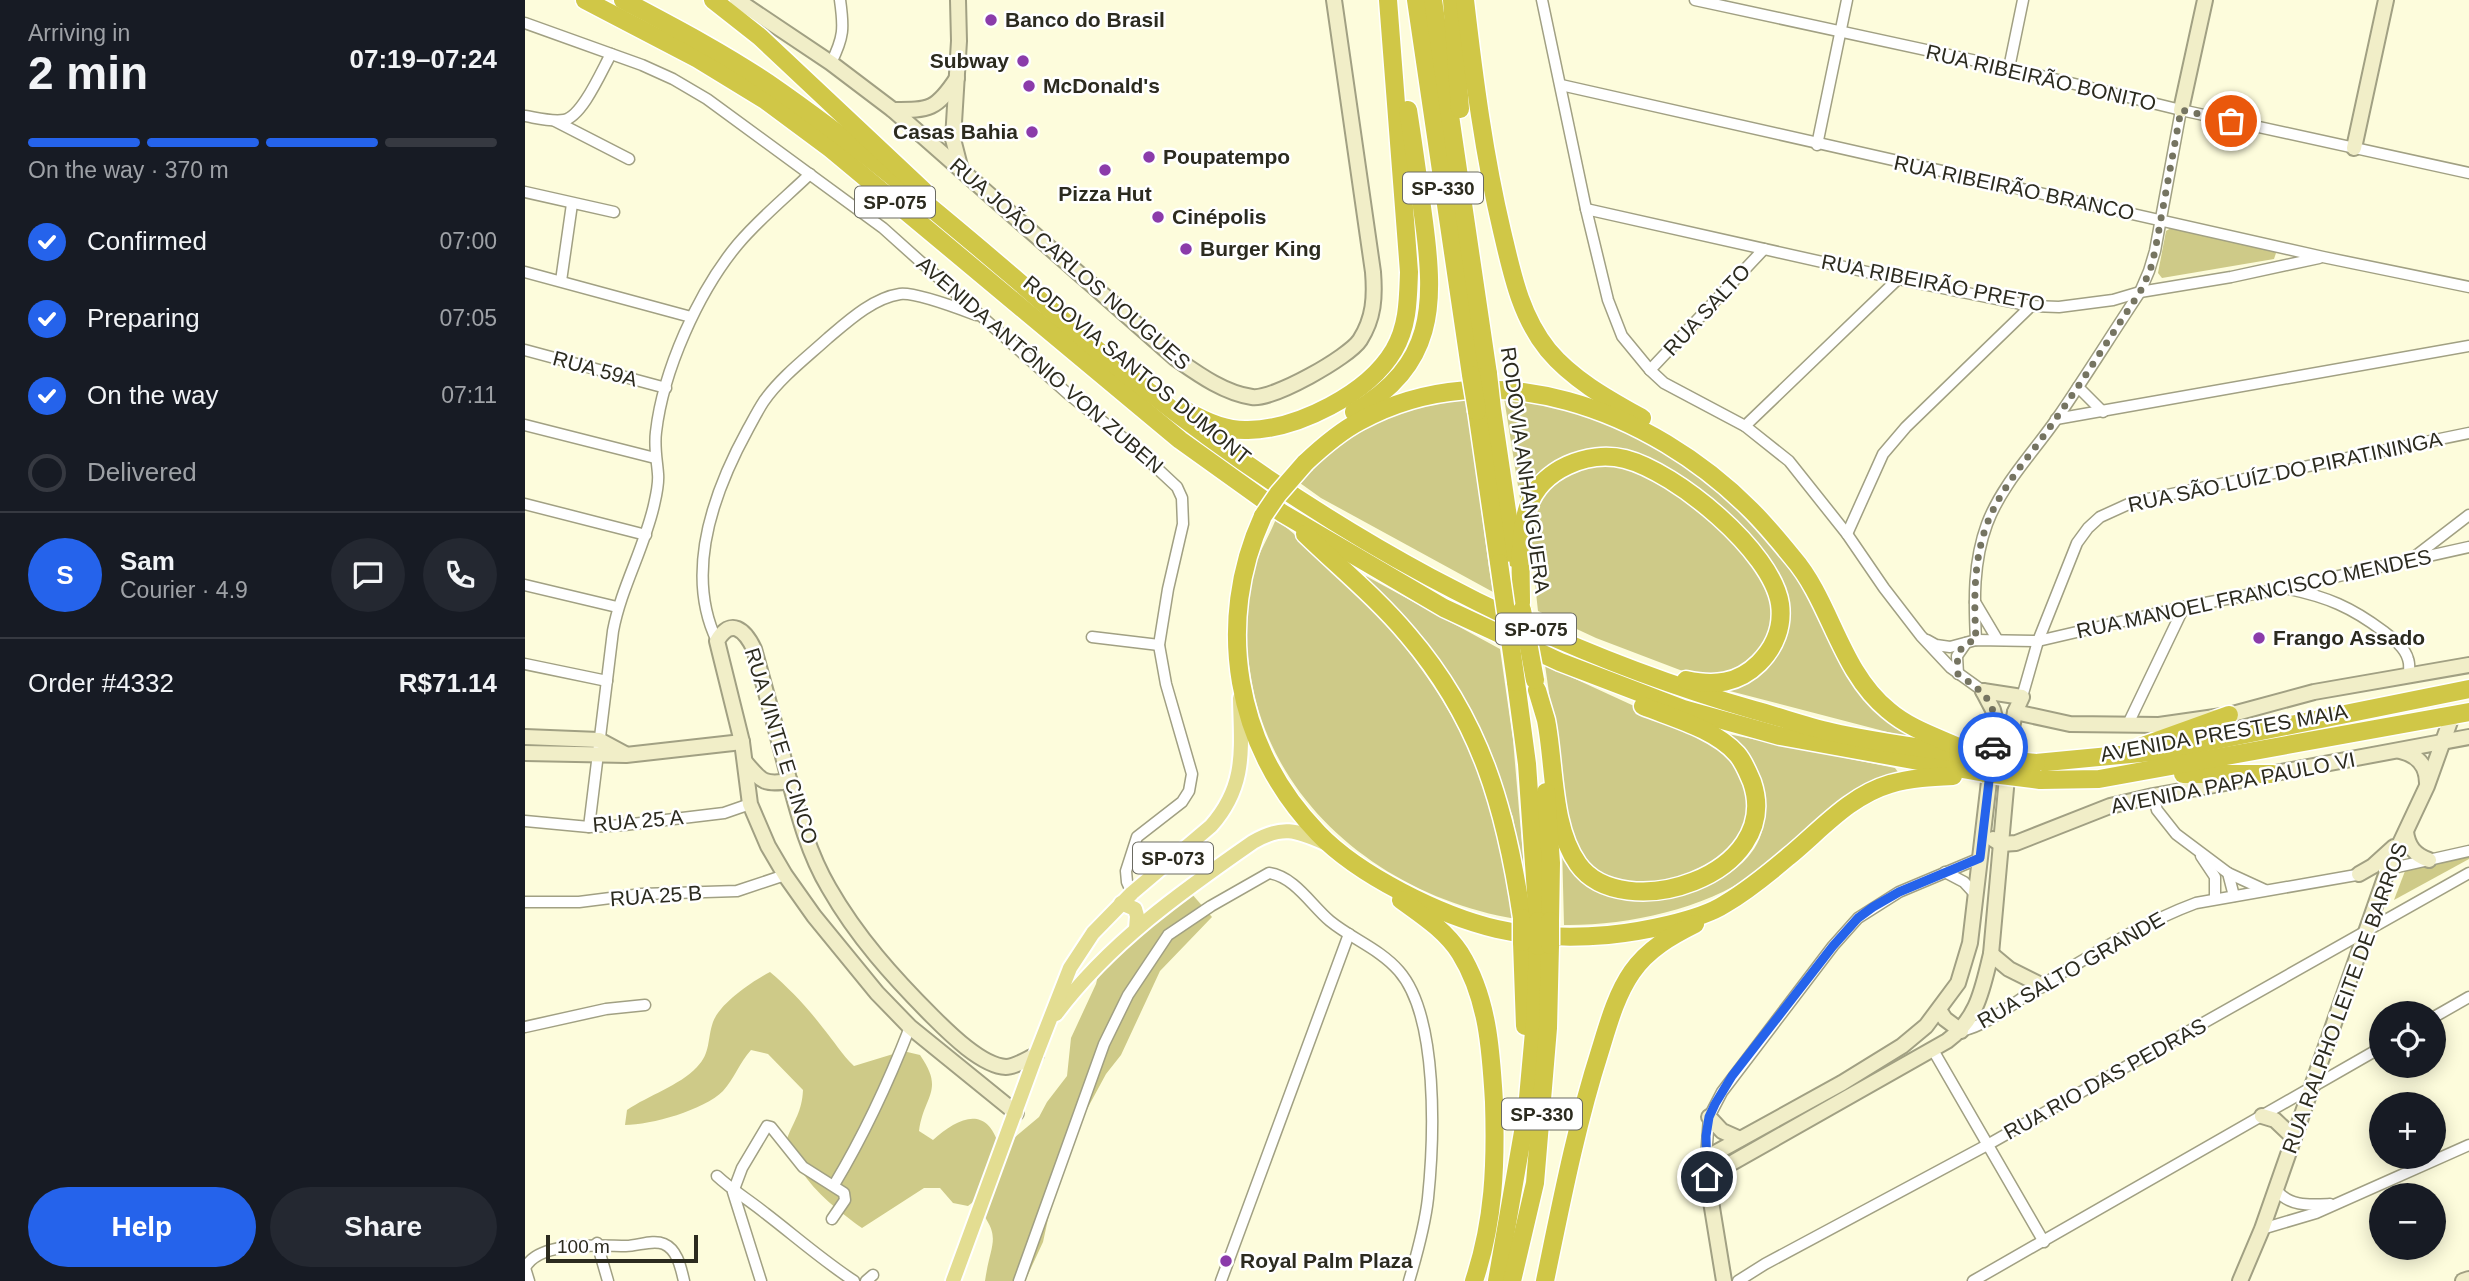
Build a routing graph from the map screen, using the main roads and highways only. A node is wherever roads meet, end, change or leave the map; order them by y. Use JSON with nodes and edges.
{"nodes":[{"id":1,"x":585,"y":0,"type":"edge"},
{"id":2,"x":623,"y":0,"type":"edge"},
{"id":3,"x":713,"y":0,"type":"edge"},
{"id":4,"x":1389,"y":0,"type":"edge"},
{"id":5,"x":1416,"y":0,"type":"edge"},
{"id":6,"x":1433,"y":0,"type":"edge"},
{"id":7,"x":1452,"y":0,"type":"edge"},
{"id":8,"x":1465,"y":0,"type":"edge"},
{"id":9,"x":1467,"y":221,"type":"junction"},
{"id":10,"x":1015,"y":278,"type":"junction"},
{"id":11,"x":1479,"y":374,"type":"junction"},
{"id":12,"x":1135,"y":382,"type":"junction"},
{"id":13,"x":1485,"y":410,"type":"junction"},
{"id":14,"x":1300,"y":462,"type":"junction"},
{"id":15,"x":1282,"y":513,"type":"junction"},
{"id":16,"x":1796,"y":561,"type":"junction"},
{"id":17,"x":1521,"y":606,"type":"junction"},
{"id":18,"x":1585,"y":650,"type":"junction"},
{"id":19,"x":1560,"y":662,"type":"junction"},
{"id":20,"x":1240,"y":675,"type":"junction"},
{"id":21,"x":1536,"y":685,"type":"junction"},
{"id":22,"x":2469,"y":689,"type":"edge"},
{"id":23,"x":2461,"y":714,"type":"edge"},
{"id":24,"x":2229,"y":715,"type":"road end"},
{"id":25,"x":2093,"y":758,"type":"junction"},
{"id":26,"x":1980,"y":764,"type":"junction"},
{"id":27,"x":2038,"y":772,"type":"junction"},
{"id":28,"x":2273,"y":774,"type":"road end"},
{"id":29,"x":2099,"y":779,"type":"junction"},
{"id":30,"x":1332,"y":847,"type":"junction"},
{"id":31,"x":1366,"y":871,"type":"junction"},
{"id":32,"x":1127,"y":898,"type":"junction"},
{"id":33,"x":1723,"y":906,"type":"junction"},
{"id":34,"x":1537,"y":920,"type":"junction"},
{"id":35,"x":1136,"y":929,"type":"junction"},
{"id":36,"x":1537,"y":944,"type":"junction"},
{"id":37,"x":1051,"y":1020,"type":"junction"},
{"id":38,"x":1526,"y":1231,"type":"junction"},
{"id":39,"x":953,"y":1281,"type":"edge"},
{"id":40,"x":1474,"y":1281,"type":"edge"},
{"id":41,"x":1497,"y":1281,"type":"edge"},
{"id":42,"x":1512,"y":1281,"type":"edge"},
{"id":43,"x":1521,"y":1281,"type":"edge"},
{"id":44,"x":1545,"y":1281,"type":"edge"}],
"edges":[{"from":1,"to":15,"type":"highway","name":"RODOVIA SANTOS DUMONT","number":"SP-075"},
{"from":2,"to":10,"type":"highway","name":"RODOVIA SANTOS DUMONT","number":"SP-075"},
{"from":3,"to":10,"type":"highway"},
{"from":4,"to":12,"type":"highway"},
{"from":4,"to":14,"type":"highway"},
{"from":5,"to":11,"type":"highway","name":"RODOVIA ANHANGUERA","number":"SP-330"},
{"from":6,"to":9,"type":"highway","name":"RODOVIA ANHANGUERA","number":"SP-330"},
{"from":7,"to":9,"type":"highway"},
{"from":8,"to":16,"type":"highway"},
{"from":9,"to":11,"type":"highway","name":"RODOVIA ANHANGUERA","number":"SP-330"},
{"from":10,"to":12,"type":"highway","name":"RODOVIA SANTOS DUMONT","number":"SP-075"},
{"from":11,"to":13,"type":"highway","name":"RODOVIA ANHANGUERA","number":"SP-330","bridge":true},
{"from":12,"to":18,"type":"highway","name":"RODOVIA SANTOS DUMONT","number":"SP-075"},
{"from":13,"to":17,"type":"highway","name":"RODOVIA ANHANGUERA","number":"SP-330"},
{"from":13,"to":34,"type":"highway","name":"RODOVIA ANHANGUERA","number":"SP-330","bridge":true},
{"from":14,"to":16,"type":"highway"},
{"from":14,"to":20,"type":"highway","bridge":true},
{"from":15,"to":19,"type":"highway","name":"RODOVIA SANTOS DUMONT","number":"SP-075"},
{"from":15,"to":34,"type":"highway"},
{"from":16,"to":26,"type":"highway"},
{"from":17,"to":18,"type":"highway"},
{"from":17,"to":21,"type":"highway","name":"RODOVIA ANHANGUERA","number":"SP-330","bridge":true},
{"from":18,"to":26,"type":"highway","name":"RODOVIA SANTOS DUMONT","number":"SP-075"},
{"from":19,"to":21,"type":"highway"},
{"from":19,"to":26,"type":"highway","name":"RODOVIA SANTOS DUMONT","number":"SP-075"},
{"from":20,"to":30,"type":"highway"},
{"from":20,"to":32,"type":"main road","number":"SP-073"},
{"from":21,"to":34,"type":"highway","name":"RODOVIA ANHANGUERA","number":"SP-330"},
{"from":22,"to":25,"type":"highway","name":"AVENIDA PRESTES MAIA"},
{"from":23,"to":29,"type":"highway","name":"AVENIDA PRESTES MAIA"},
{"from":24,"to":25,"type":"highway"},
{"from":25,"to":27,"type":"highway","name":"AVENIDA PRESTES MAIA"},
{"from":26,"to":27,"type":"highway","name":"AVENIDA PRESTES MAIA","bridge":true},
{"from":26,"to":33,"type":"highway"},
{"from":27,"to":29,"type":"highway","name":"AVENIDA PRESTES MAIA"},
{"from":28,"to":29,"type":"highway"},
{"from":30,"to":31,"type":"highway"},
{"from":30,"to":35,"type":"main road","number":"SP-073"},
{"from":31,"to":33,"type":"highway"},
{"from":31,"to":40,"type":"highway"},
{"from":32,"to":35,"type":"main road"},
{"from":32,"to":37,"type":"main road","number":"SP-073"},
{"from":33,"to":44,"type":"highway"},
{"from":34,"to":36,"type":"highway","name":"RODOVIA ANHANGUERA","number":"SP-330","bridge":true},
{"from":34,"to":36,"type":"highway","bridge":true},
{"from":35,"to":37,"type":"main road","number":"SP-073"},
{"from":36,"to":38,"type":"highway","name":"RODOVIA ANHANGUERA","number":"SP-330"},
{"from":36,"to":41,"type":"highway","name":"RODOVIA ANHANGUERA","number":"SP-330"},
{"from":37,"to":39,"type":"main road","number":"SP-073"},
{"from":38,"to":42,"type":"highway","name":"RODOVIA ANHANGUERA","number":"SP-330"},
{"from":38,"to":43,"type":"highway"}]}
